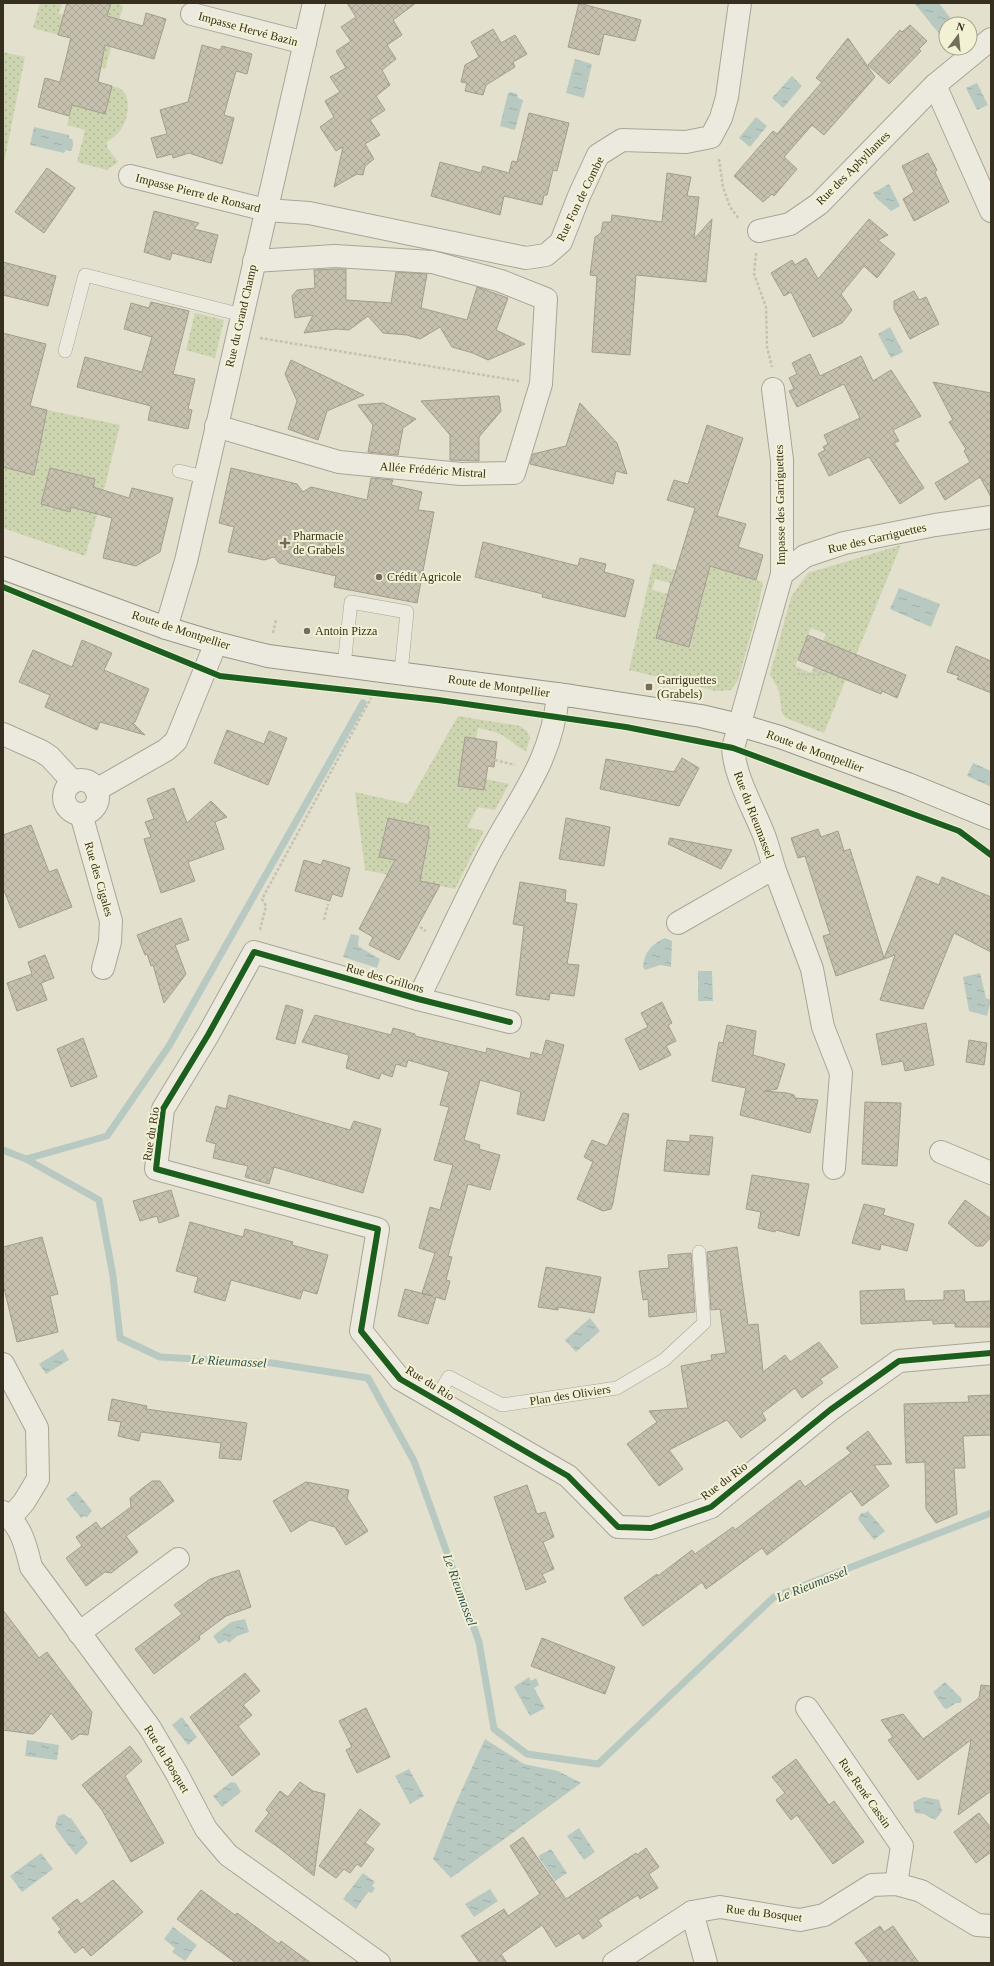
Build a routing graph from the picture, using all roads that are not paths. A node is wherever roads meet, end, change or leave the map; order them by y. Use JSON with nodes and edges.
{"nodes":[{"id":1,"x":314,"y":3,"type":"edge"},
{"id":2,"x":740,"y":3,"type":"edge"},
{"id":3,"x":192,"y":14,"type":"dead end"},
{"id":4,"x":991,"y":39,"type":"edge"},
{"id":5,"x":305,"y":44,"type":"junction"},
{"id":6,"x":935,"y":85,"type":"junction"},
{"id":7,"x":130,"y":176,"type":"dead end"},
{"id":8,"x":266,"y":210,"type":"junction"},
{"id":9,"x":991,"y":212,"type":"edge"},
{"id":10,"x":758,"y":231,"type":"road end"},
{"id":11,"x":254,"y":261,"type":"junction"},
{"id":12,"x":242,"y":315,"type":"junction"},
{"id":13,"x":64,"y":351,"type":"dead end"},
{"id":14,"x":773,"y":389,"type":"road end"},
{"id":15,"x":216,"y":426,"type":"junction"},
{"id":16,"x":179,"y":471,"type":"dead end"},
{"id":17,"x":204,"y":477,"type":"junction"},
{"id":18,"x":991,"y":517,"type":"edge"},
{"id":19,"x":3,"y":568,"type":"edge"},
{"id":20,"x":782,"y":574,"type":"junction"},
{"id":21,"x":166,"y":628,"type":"junction"},
{"id":22,"x":216,"y":643,"type":"junction"},
{"id":23,"x":344,"y":665,"type":"junction"},
{"id":24,"x":401,"y":672,"type":"junction"},
{"id":25,"x":558,"y":694,"type":"junction"},
{"id":26,"x":739,"y":725,"type":"junction"},
{"id":27,"x":3,"y":734,"type":"edge"},
{"id":28,"x":73,"y":782,"type":"junction"},
{"id":29,"x":96,"y":790,"type":"junction"},
{"id":30,"x":81,"y":814,"type":"junction"},
{"id":31,"x":991,"y":818,"type":"edge"},
{"id":32,"x":774,"y":868,"type":"junction"},
{"id":33,"x":678,"y":923,"type":"dead end"},
{"id":34,"x":254,"y":952,"type":"joint"},
{"id":35,"x":103,"y":968,"type":"dead end"},
{"id":36,"x":418,"y":999,"type":"junction"},
{"id":37,"x":510,"y":1022,"type":"dead end"},
{"id":38,"x":941,"y":1152,"type":"dead end"},
{"id":39,"x":834,"y":1168,"type":"dead end"},
{"id":40,"x":991,"y":1173,"type":"edge"},
{"id":41,"x":699,"y":1252,"type":"dead end"},
{"id":42,"x":991,"y":1353,"type":"edge"},
{"id":43,"x":3,"y":1364,"type":"edge"},
{"id":44,"x":435,"y":1400,"type":"junction"},
{"id":45,"x":7,"y":1515,"type":"edge"},
{"id":46,"x":178,"y":1559,"type":"dead end"},
{"id":47,"x":79,"y":1633,"type":"junction"},
{"id":48,"x":807,"y":1708,"type":"dead end"},
{"id":49,"x":896,"y":1884,"type":"junction"},
{"id":50,"x":692,"y":1912,"type":"junction"},
{"id":51,"x":991,"y":1926,"type":"edge"},
{"id":52,"x":379,"y":1963,"type":"edge"},
{"id":53,"x":614,"y":1963,"type":"edge"},
{"id":54,"x":706,"y":1963,"type":"edge"}],
"edges":[{"from":1,"to":5,"type":"street","name":"Rue du Grand Champ"},
{"from":2,"to":8,"type":"street","name":"Rue Fon de Combe"},
{"from":3,"to":5,"type":"street","name":"Impasse Hervé Bazin"},
{"from":4,"to":6,"type":"street","name":"Rue des Aphyllantes"},
{"from":5,"to":8,"type":"street","name":"Rue du Grand Champ"},
{"from":6,"to":9,"type":"street"},
{"from":6,"to":10,"type":"street","name":"Rue des Aphyllantes"},
{"from":7,"to":8,"type":"street","name":"Impasse Pierre de Ronsard"},
{"from":8,"to":11,"type":"street","name":"Rue du Grand Champ"},
{"from":11,"to":12,"type":"street","name":"Rue du Grand Champ"},
{"from":11,"to":15,"type":"street","name":"Allée Frédéric Mistral"},
{"from":12,"to":13,"type":"lane"},
{"from":12,"to":15,"type":"street","name":"Rue du Grand Champ"},
{"from":14,"to":20,"type":"street","name":"Impasse des Garriguettes"},
{"from":15,"to":17,"type":"street","name":"Rue du Grand Champ"},
{"from":16,"to":17,"type":"lane"},
{"from":17,"to":21,"type":"street","name":"Rue du Grand Champ"},
{"from":18,"to":20,"type":"street","name":"Rue des Garriguettes"},
{"from":19,"to":21,"type":"street","name":"Route de Montpellier"},
{"from":20,"to":26,"type":"street"},
{"from":21,"to":22,"type":"street","name":"Route de Montpellier"},
{"from":22,"to":23,"type":"street","name":"Route de Montpellier"},
{"from":22,"to":29,"type":"street"},
{"from":23,"to":24,"type":"street","name":"Route de Montpellier"},
{"from":23,"to":24,"type":"lane"},
{"from":24,"to":25,"type":"street","name":"Route de Montpellier"},
{"from":25,"to":26,"type":"street","name":"Route de Montpellier"},
{"from":25,"to":36,"type":"street","name":"Rue des Grillons"},
{"from":26,"to":31,"type":"street","name":"Route de Montpellier"},
{"from":26,"to":32,"type":"street","name":"Rue du Rieumassel"},
{"from":27,"to":28,"type":"street"},
{"from":28,"to":29,"type":"street"},
{"from":28,"to":30,"type":"street"},
{"from":29,"to":30,"type":"street"},
{"from":30,"to":35,"type":"street","name":"Rue des Cigales"},
{"from":32,"to":33,"type":"street","name":"Rue du Rieumassel"},
{"from":32,"to":39,"type":"street"},
{"from":34,"to":36,"type":"street","name":"Rue des Grillons"},
{"from":34,"to":44,"type":"street","name":"Rue du Rio"},
{"from":36,"to":37,"type":"street","name":"Rue des Grillons"},
{"from":38,"to":40,"type":"street"},
{"from":41,"to":44,"type":"lane","name":"Plan des Oliviers"},
{"from":42,"to":44,"type":"street","name":"Rue du Rio"},
{"from":43,"to":45,"type":"street"},
{"from":45,"to":47,"type":"street","name":"Rue du Bosquet"},
{"from":46,"to":47,"type":"street"},
{"from":47,"to":52,"type":"street","name":"Rue du Bosquet"},
{"from":48,"to":49,"type":"street","name":"Rue René Cassin"},
{"from":49,"to":50,"type":"street","name":"Rue du Bosquet"},
{"from":49,"to":51,"type":"street","name":"Rue du Bosquet"},
{"from":50,"to":53,"type":"street","name":"Rue du Bosquet"},
{"from":50,"to":54,"type":"street"}]}
